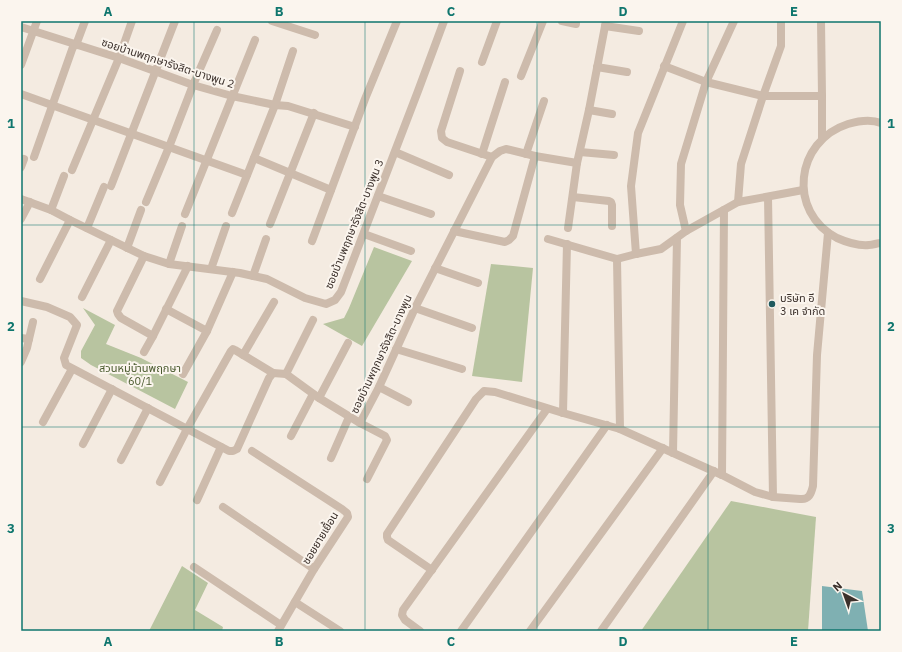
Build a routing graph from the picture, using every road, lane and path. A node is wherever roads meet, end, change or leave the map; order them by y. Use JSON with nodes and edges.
{"nodes":[{"id":1,"x":37,"y":21,"type":"edge"},
{"id":2,"x":85,"y":21,"type":"edge"},
{"id":3,"x":132,"y":21,"type":"edge"},
{"id":4,"x":175,"y":21,"type":"edge"},
{"id":5,"x":272,"y":21,"type":"edge"},
{"id":6,"x":396,"y":21,"type":"edge"},
{"id":7,"x":444,"y":21,"type":"edge"},
{"id":8,"x":498,"y":21,"type":"edge"},
{"id":9,"x":543,"y":21,"type":"edge"},
{"id":10,"x":562,"y":21,"type":"edge"},
{"id":11,"x":683,"y":21,"type":"edge"},
{"id":12,"x":734,"y":21,"type":"edge"},
{"id":13,"x":781,"y":21,"type":"edge"},
{"id":14,"x":821,"y":21,"type":"edge"},
{"id":15,"x":576,"y":24,"type":"dead end"},
{"id":16,"x":606,"y":24,"type":"edge"},
{"id":17,"x":21,"y":27,"type":"edge"},
{"id":18,"x":217,"y":30,"type":"dead end"},
{"id":19,"x":639,"y":30,"type":"dead end"},
{"id":20,"x":34,"y":31,"type":"junction"},
{"id":21,"x":315,"y":35,"type":"dead end"},
{"id":22,"x":255,"y":40,"type":"dead end"},
{"id":23,"x":75,"y":44,"type":"junction"},
{"id":24,"x":293,"y":51,"type":"dead end"},
{"id":25,"x":119,"y":58,"type":"junction"},
{"id":26,"x":482,"y":62,"type":"dead end"},
{"id":27,"x":21,"y":66,"type":"edge"},
{"id":28,"x":664,"y":66,"type":"junction"},
{"id":29,"x":597,"y":67,"type":"junction"},
{"id":30,"x":460,"y":71,"type":"dead end"},
{"id":31,"x":156,"y":72,"type":"junction"},
{"id":32,"x":627,"y":72,"type":"dead end"},
{"id":33,"x":521,"y":76,"type":"dead end"},
{"id":34,"x":505,"y":82,"type":"dead end"},
{"id":35,"x":706,"y":82,"type":"junction"},
{"id":36,"x":193,"y":85,"type":"junction"},
{"id":37,"x":21,"y":94,"type":"edge"},
{"id":38,"x":232,"y":96,"type":"junction"},
{"id":39,"x":763,"y":96,"type":"junction"},
{"id":40,"x":822,"y":96,"type":"junction"},
{"id":41,"x":544,"y":101,"type":"dead end"},
{"id":42,"x":52,"y":105,"type":"junction"},
{"id":43,"x":275,"y":105,"type":"junction"},
{"id":44,"x":588,"y":110,"type":"junction"},
{"id":45,"x":314,"y":113,"type":"junction"},
{"id":46,"x":612,"y":114,"type":"dead end"},
{"id":47,"x":93,"y":120,"type":"junction"},
{"id":48,"x":881,"y":123,"type":"edge"},
{"id":49,"x":354,"y":127,"type":"junction"},
{"id":50,"x":132,"y":134,"type":"junction"},
{"id":51,"x":822,"y":138,"type":"junction"},
{"id":52,"x":169,"y":147,"type":"junction"},
{"id":53,"x":395,"y":152,"type":"junction"},
{"id":54,"x":580,"y":152,"type":"junction"},
{"id":55,"x":482,"y":154,"type":"junction"},
{"id":56,"x":530,"y":155,"type":"junction"},
{"id":57,"x":614,"y":155,"type":"dead end"},
{"id":58,"x":492,"y":157,"type":"junction"},
{"id":59,"x":34,"y":158,"type":"dead end"},
{"id":60,"x":254,"y":158,"type":"junction"},
{"id":61,"x":207,"y":160,"type":"junction"},
{"id":62,"x":577,"y":164,"type":"junction"},
{"id":63,"x":72,"y":170,"type":"dead end"},
{"id":64,"x":290,"y":173,"type":"junction"},
{"id":65,"x":247,"y":175,"type":"junction"},
{"id":66,"x":449,"y":175,"type":"dead end"},
{"id":67,"x":64,"y":176,"type":"dead end"},
{"id":68,"x":331,"y":190,"type":"junction"},
{"id":69,"x":803,"y":190,"type":"junction"},
{"id":70,"x":378,"y":196,"type":"junction"},
{"id":71,"x":768,"y":196,"type":"junction"},
{"id":72,"x":572,"y":197,"type":"junction"},
{"id":73,"x":21,"y":198,"type":"edge"},
{"id":74,"x":30,"y":202,"type":"junction"},
{"id":75,"x":146,"y":202,"type":"dead end"},
{"id":76,"x":738,"y":202,"type":"junction"},
{"id":77,"x":51,"y":210,"type":"junction"},
{"id":78,"x":141,"y":210,"type":"dead end"},
{"id":79,"x":724,"y":210,"type":"junction"},
{"id":80,"x":232,"y":213,"type":"dead end"},
{"id":81,"x":185,"y":214,"type":"dead end"},
{"id":82,"x":432,"y":214,"type":"dead end"},
{"id":83,"x":21,"y":219,"type":"edge"},
{"id":84,"x":70,"y":220,"type":"junction"},
{"id":85,"x":270,"y":224,"type":"dead end"},
{"id":86,"x":182,"y":226,"type":"dead end"},
{"id":87,"x":226,"y":226,"type":"dead end"},
{"id":88,"x":612,"y":226,"type":"dead end"},
{"id":89,"x":87,"y":228,"type":"junction"},
{"id":90,"x":568,"y":228,"type":"dead end"},
{"id":91,"x":454,"y":231,"type":"junction"},
{"id":92,"x":686,"y":231,"type":"junction"},
{"id":93,"x":828,"y":233,"type":"junction"},
{"id":94,"x":364,"y":234,"type":"junction"},
{"id":95,"x":677,"y":238,"type":"junction"},
{"id":96,"x":266,"y":239,"type":"dead end"},
{"id":97,"x":548,"y":239,"type":"dead end"},
{"id":98,"x":111,"y":240,"type":"junction"},
{"id":99,"x":312,"y":241,"type":"dead end"},
{"id":100,"x":881,"y":243,"type":"edge"},
{"id":101,"x":567,"y":244,"type":"junction"},
{"id":102,"x":127,"y":248,"type":"junction"},
{"id":103,"x":411,"y":252,"type":"dead end"},
{"id":104,"x":636,"y":254,"type":"junction"},
{"id":105,"x":144,"y":256,"type":"junction"},
{"id":106,"x":617,"y":259,"type":"junction"},
{"id":107,"x":169,"y":264,"type":"junction"},
{"id":108,"x":188,"y":266,"type":"junction"},
{"id":109,"x":435,"y":268,"type":"junction"},
{"id":110,"x":211,"y":269,"type":"junction"},
{"id":111,"x":233,"y":272,"type":"junction"},
{"id":112,"x":253,"y":276,"type":"junction"},
{"id":113,"x":40,"y":279,"type":"dead end"},
{"id":114,"x":478,"y":283,"type":"dead end"},
{"id":115,"x":82,"y":298,"type":"dead end"},
{"id":116,"x":21,"y":301,"type":"edge"},
{"id":117,"x":274,"y":302,"type":"dead end"},
{"id":118,"x":415,"y":308,"type":"junction"},
{"id":119,"x":166,"y":309,"type":"junction"},
{"id":120,"x":313,"y":320,"type":"dead end"},
{"id":121,"x":33,"y":322,"type":"dead end"},
{"id":122,"x":472,"y":328,"type":"dead end"},
{"id":123,"x":207,"y":331,"type":"junction"},
{"id":124,"x":153,"y":336,"type":"junction"},
{"id":125,"x":25,"y":339,"type":"edge"},
{"id":126,"x":348,"y":343,"type":"dead end"},
{"id":127,"x":396,"y":349,"type":"junction"},
{"id":128,"x":144,"y":352,"type":"dead end"},
{"id":129,"x":244,"y":354,"type":"junction"},
{"id":130,"x":21,"y":362,"type":"edge"},
{"id":131,"x":72,"y":368,"type":"junction"},
{"id":132,"x":462,"y":369,"type":"dead end"},
{"id":133,"x":274,"y":373,"type":"junction"},
{"id":134,"x":183,"y":374,"type":"dead end"},
{"id":135,"x":286,"y":374,"type":"junction"},
{"id":136,"x":379,"y":387,"type":"junction"},
{"id":137,"x":112,"y":389,"type":"junction"},
{"id":138,"x":316,"y":396,"type":"junction"},
{"id":139,"x":408,"y":402,"type":"dead end"},
{"id":140,"x":148,"y":408,"type":"junction"},
{"id":141,"x":547,"y":409,"type":"junction"},
{"id":142,"x":562,"y":413,"type":"junction"},
{"id":143,"x":349,"y":417,"type":"junction"},
{"id":144,"x":43,"y":422,"type":"dead end"},
{"id":145,"x":360,"y":423,"type":"junction"},
{"id":146,"x":607,"y":425,"type":"junction"},
{"id":147,"x":187,"y":429,"type":"junction"},
{"id":148,"x":620,"y":429,"type":"junction"},
{"id":149,"x":291,"y":436,"type":"dead end"},
{"id":150,"x":83,"y":444,"type":"dead end"},
{"id":151,"x":221,"y":447,"type":"junction"},
{"id":152,"x":663,"y":448,"type":"junction"},
{"id":153,"x":252,"y":451,"type":"dead end"},
{"id":154,"x":673,"y":453,"type":"junction"},
{"id":155,"x":331,"y":458,"type":"dead end"},
{"id":156,"x":122,"y":460,"type":"dead end"},
{"id":157,"x":714,"y":471,"type":"junction"},
{"id":158,"x":722,"y":475,"type":"junction"},
{"id":159,"x":367,"y":479,"type":"dead end"},
{"id":160,"x":160,"y":482,"type":"dead end"},
{"id":161,"x":773,"y":497,"type":"junction"},
{"id":162,"x":197,"y":500,"type":"dead end"},
{"id":163,"x":223,"y":507,"type":"dead end"},
{"id":164,"x":194,"y":567,"type":"dead end"},
{"id":165,"x":314,"y":569,"type":"junction"},
{"id":166,"x":432,"y":570,"type":"junction"},
{"id":167,"x":295,"y":602,"type":"junction"},
{"id":168,"x":280,"y":628,"type":"edge"},
{"id":169,"x":340,"y":631,"type":"edge"},
{"id":170,"x":420,"y":631,"type":"edge"},
{"id":171,"x":461,"y":631,"type":"edge"},
{"id":172,"x":530,"y":631,"type":"edge"},
{"id":173,"x":601,"y":631,"type":"edge"}],
"edges":[{"from":1,"to":20,"type":"street"},
{"from":2,"to":23,"type":"street"},
{"from":3,"to":25,"type":"street"},
{"from":4,"to":31,"type":"street"},
{"from":5,"to":21,"type":"street"},
{"from":6,"to":49,"type":"street"},
{"from":7,"to":53,"type":"street","name":"ซอยบ้านพฤกษารังสิต-บางพูน 3"},
{"from":8,"to":26,"type":"street"},
{"from":9,"to":33,"type":"street"},
{"from":10,"to":15,"type":"street"},
{"from":11,"to":28,"type":"street"},
{"from":12,"to":35,"type":"street"},
{"from":13,"to":39,"type":"street"},
{"from":14,"to":40,"type":"street"},
{"from":16,"to":19,"type":"street"},
{"from":16,"to":29,"type":"street"},
{"from":17,"to":20,"type":"street","name":"ซอยบ้านพฤกษารังสิต-บางพูน 2"},
{"from":18,"to":36,"type":"street"},
{"from":20,"to":23,"type":"street","name":"ซอยบ้านพฤกษารังสิต-บางพูน 2"},
{"from":20,"to":27,"type":"street"},
{"from":22,"to":38,"type":"street"},
{"from":23,"to":25,"type":"street","name":"ซอยบ้านพฤกษารังสิต-บางพูน 2"},
{"from":23,"to":42,"type":"street"},
{"from":24,"to":43,"type":"street"},
{"from":25,"to":31,"type":"street","name":"ซอยบ้านพฤกษารังสิต-บางพูน 2"},
{"from":25,"to":47,"type":"street"},
{"from":28,"to":35,"type":"street"},
{"from":28,"to":104,"type":"street"},
{"from":29,"to":32,"type":"street"},
{"from":29,"to":44,"type":"street"},
{"from":30,"to":55,"type":"street"},
{"from":31,"to":36,"type":"street","name":"ซอยบ้านพฤกษารังสิต-บางพูน 2"},
{"from":31,"to":50,"type":"street"},
{"from":34,"to":55,"type":"street"},
{"from":35,"to":39,"type":"street"},
{"from":35,"to":92,"type":"street"},
{"from":36,"to":38,"type":"street","name":"ซอยบ้านพฤกษารังสิต-บางพูน 2"},
{"from":36,"to":52,"type":"street"},
{"from":37,"to":42,"type":"street"},
{"from":38,"to":43,"type":"street","name":"ซอยบ้านพฤกษารังสิต-บางพูน 2"},
{"from":38,"to":61,"type":"street"},
{"from":39,"to":40,"type":"street"},
{"from":39,"to":76,"type":"street"},
{"from":40,"to":51,"type":"street"},
{"from":41,"to":56,"type":"street"},
{"from":42,"to":47,"type":"street"},
{"from":42,"to":59,"type":"street"},
{"from":43,"to":45,"type":"street","name":"ซอยบ้านพฤกษารังสิต-บางพูน 2"},
{"from":43,"to":60,"type":"street"},
{"from":44,"to":46,"type":"street"},
{"from":44,"to":54,"type":"street"},
{"from":45,"to":49,"type":"street","name":"ซอยบ้านพฤกษารังสิต-บางพูน 2"},
{"from":45,"to":64,"type":"street"},
{"from":47,"to":50,"type":"street"},
{"from":47,"to":63,"type":"street"},
{"from":48,"to":51,"type":"street"},
{"from":49,"to":68,"type":"street"},
{"from":50,"to":52,"type":"street"},
{"from":50,"to":89,"type":"street"},
{"from":51,"to":69,"type":"street"},
{"from":52,"to":61,"type":"street"},
{"from":52,"to":75,"type":"street"},
{"from":53,"to":66,"type":"street"},
{"from":53,"to":70,"type":"street","name":"ซอยบ้านพฤกษารังสิต-บางพูน 3"},
{"from":54,"to":57,"type":"street"},
{"from":54,"to":62,"type":"street"},
{"from":55,"to":58,"type":"street"},
{"from":56,"to":58,"type":"street"},
{"from":56,"to":62,"type":"street"},
{"from":56,"to":91,"type":"street"},
{"from":58,"to":91,"type":"street","name":"ซอยบ้านพฤกษารังสิต-บางพูน"},
{"from":60,"to":64,"type":"street"},
{"from":60,"to":65,"type":"street"},
{"from":61,"to":65,"type":"street"},
{"from":61,"to":81,"type":"street"},
{"from":62,"to":72,"type":"street"},
{"from":64,"to":68,"type":"street"},
{"from":64,"to":85,"type":"street"},
{"from":65,"to":80,"type":"street"},
{"from":67,"to":77,"type":"street"},
{"from":68,"to":99,"type":"street"},
{"from":69,"to":71,"type":"street"},
{"from":69,"to":93,"type":"street"},
{"from":70,"to":82,"type":"street"},
{"from":70,"to":94,"type":"street","name":"ซอยบ้านพฤกษารังสิต-บางพูน 3"},
{"from":71,"to":76,"type":"street"},
{"from":71,"to":161,"type":"street"},
{"from":72,"to":88,"type":"street"},
{"from":72,"to":90,"type":"street"},
{"from":73,"to":74,"type":"street","name":"ซอยบ้านพฤกษารังสิต-บางพูน 3"},
{"from":74,"to":77,"type":"street","name":"ซอยบ้านพฤกษารังสิต-บางพูน 3"},
{"from":74,"to":83,"type":"street"},
{"from":76,"to":79,"type":"street"},
{"from":77,"to":84,"type":"street","name":"ซอยบ้านพฤกษารังสิต-บางพูน 3"},
{"from":78,"to":102,"type":"street"},
{"from":79,"to":92,"type":"street"},
{"from":79,"to":158,"type":"street"},
{"from":84,"to":89,"type":"street","name":"ซอยบ้านพฤกษารังสิต-บางพูน 3"},
{"from":84,"to":113,"type":"street"},
{"from":86,"to":107,"type":"street"},
{"from":87,"to":110,"type":"street"},
{"from":89,"to":98,"type":"street","name":"ซอยบ้านพฤกษารังสิต-บางพูน 3"},
{"from":91,"to":109,"type":"street","name":"ซอยบ้านพฤกษารังสิต-บางพูน"},
{"from":92,"to":95,"type":"street"},
{"from":93,"to":100,"type":"street"},
{"from":93,"to":161,"type":"street"},
{"from":94,"to":103,"type":"street"},
{"from":94,"to":112,"type":"street","name":"ซอยบ้านพฤกษารังสิต-บางพูน 3"},
{"from":95,"to":104,"type":"street"},
{"from":95,"to":154,"type":"street"},
{"from":96,"to":112,"type":"street"},
{"from":97,"to":101,"type":"street"},
{"from":98,"to":102,"type":"street","name":"ซอยบ้านพฤกษารังสิต-บางพูน 3"},
{"from":98,"to":115,"type":"street"},
{"from":101,"to":106,"type":"street"},
{"from":101,"to":142,"type":"street"},
{"from":102,"to":105,"type":"street","name":"ซอยบ้านพฤกษารังสิต-บางพูน 3"},
{"from":104,"to":106,"type":"street"},
{"from":105,"to":107,"type":"street","name":"ซอยบ้านพฤกษารังสิต-บางพูน 3"},
{"from":105,"to":124,"type":"street"},
{"from":106,"to":148,"type":"street"},
{"from":107,"to":108,"type":"street","name":"ซอยบ้านพฤกษารังสิต-บางพูน 3"},
{"from":108,"to":110,"type":"street","name":"ซอยบ้านพฤกษารังสิต-บางพูน 3"},
{"from":108,"to":119,"type":"street"},
{"from":109,"to":114,"type":"street"},
{"from":109,"to":118,"type":"street","name":"ซอยบ้านพฤกษารังสิต-บางพูน"},
{"from":110,"to":111,"type":"street","name":"ซอยบ้านพฤกษารังสิต-บางพูน 3"},
{"from":111,"to":112,"type":"street","name":"ซอยบ้านพฤกษารังสิต-บางพูน 3"},
{"from":111,"to":123,"type":"street"},
{"from":116,"to":131,"type":"street"},
{"from":117,"to":129,"type":"street"},
{"from":118,"to":122,"type":"street"},
{"from":118,"to":127,"type":"street","name":"ซอยบ้านพฤกษารังสิต-บางพูน"},
{"from":119,"to":123,"type":"street"},
{"from":119,"to":124,"type":"street"},
{"from":120,"to":135,"type":"street"},
{"from":121,"to":125,"type":"street"},
{"from":123,"to":134,"type":"street"},
{"from":124,"to":128,"type":"street"},
{"from":125,"to":130,"type":"street"},
{"from":126,"to":138,"type":"street"},
{"from":127,"to":132,"type":"street"},
{"from":127,"to":136,"type":"street","name":"ซอยบ้านพฤกษารังสิต-บางพูน"},
{"from":129,"to":133,"type":"street"},
{"from":129,"to":147,"type":"street"},
{"from":131,"to":137,"type":"street"},
{"from":131,"to":144,"type":"street"},
{"from":133,"to":135,"type":"street"},
{"from":133,"to":151,"type":"street"},
{"from":135,"to":138,"type":"street","name":"ซอยบ้านพฤกษารังสิต-บางพูน"},
{"from":136,"to":139,"type":"street"},
{"from":136,"to":145,"type":"street","name":"ซอยบ้านพฤกษารังสิต-บางพูน"},
{"from":137,"to":140,"type":"street"},
{"from":137,"to":150,"type":"street"},
{"from":138,"to":143,"type":"street","name":"ซอยบ้านพฤกษารังสิต-บางพูน"},
{"from":138,"to":149,"type":"street"},
{"from":140,"to":147,"type":"street"},
{"from":140,"to":156,"type":"street"},
{"from":141,"to":142,"type":"street"},
{"from":141,"to":166,"type":"street"},
{"from":141,"to":166,"type":"street"},
{"from":142,"to":146,"type":"street"},
{"from":143,"to":145,"type":"street","name":"ซอยบ้านพฤกษารังสิต-บางพูน"},
{"from":143,"to":155,"type":"street"},
{"from":145,"to":159,"type":"street"},
{"from":146,"to":148,"type":"street"},
{"from":146,"to":171,"type":"street"},
{"from":147,"to":151,"type":"street"},
{"from":147,"to":160,"type":"street"},
{"from":148,"to":152,"type":"street"},
{"from":151,"to":162,"type":"street"},
{"from":152,"to":154,"type":"street"},
{"from":152,"to":172,"type":"street"},
{"from":153,"to":165,"type":"street","name":"ซอยยายเยื้อน"},
{"from":154,"to":157,"type":"street"},
{"from":157,"to":158,"type":"street"},
{"from":157,"to":173,"type":"street"},
{"from":158,"to":161,"type":"street"},
{"from":163,"to":165,"type":"street"},
{"from":164,"to":168,"type":"street"},
{"from":165,"to":167,"type":"street","name":"ซอยยายเยื้อน"},
{"from":166,"to":170,"type":"street"},
{"from":167,"to":168,"type":"street","name":"ซอยยายเยื้อน"},
{"from":167,"to":169,"type":"street"}]}
